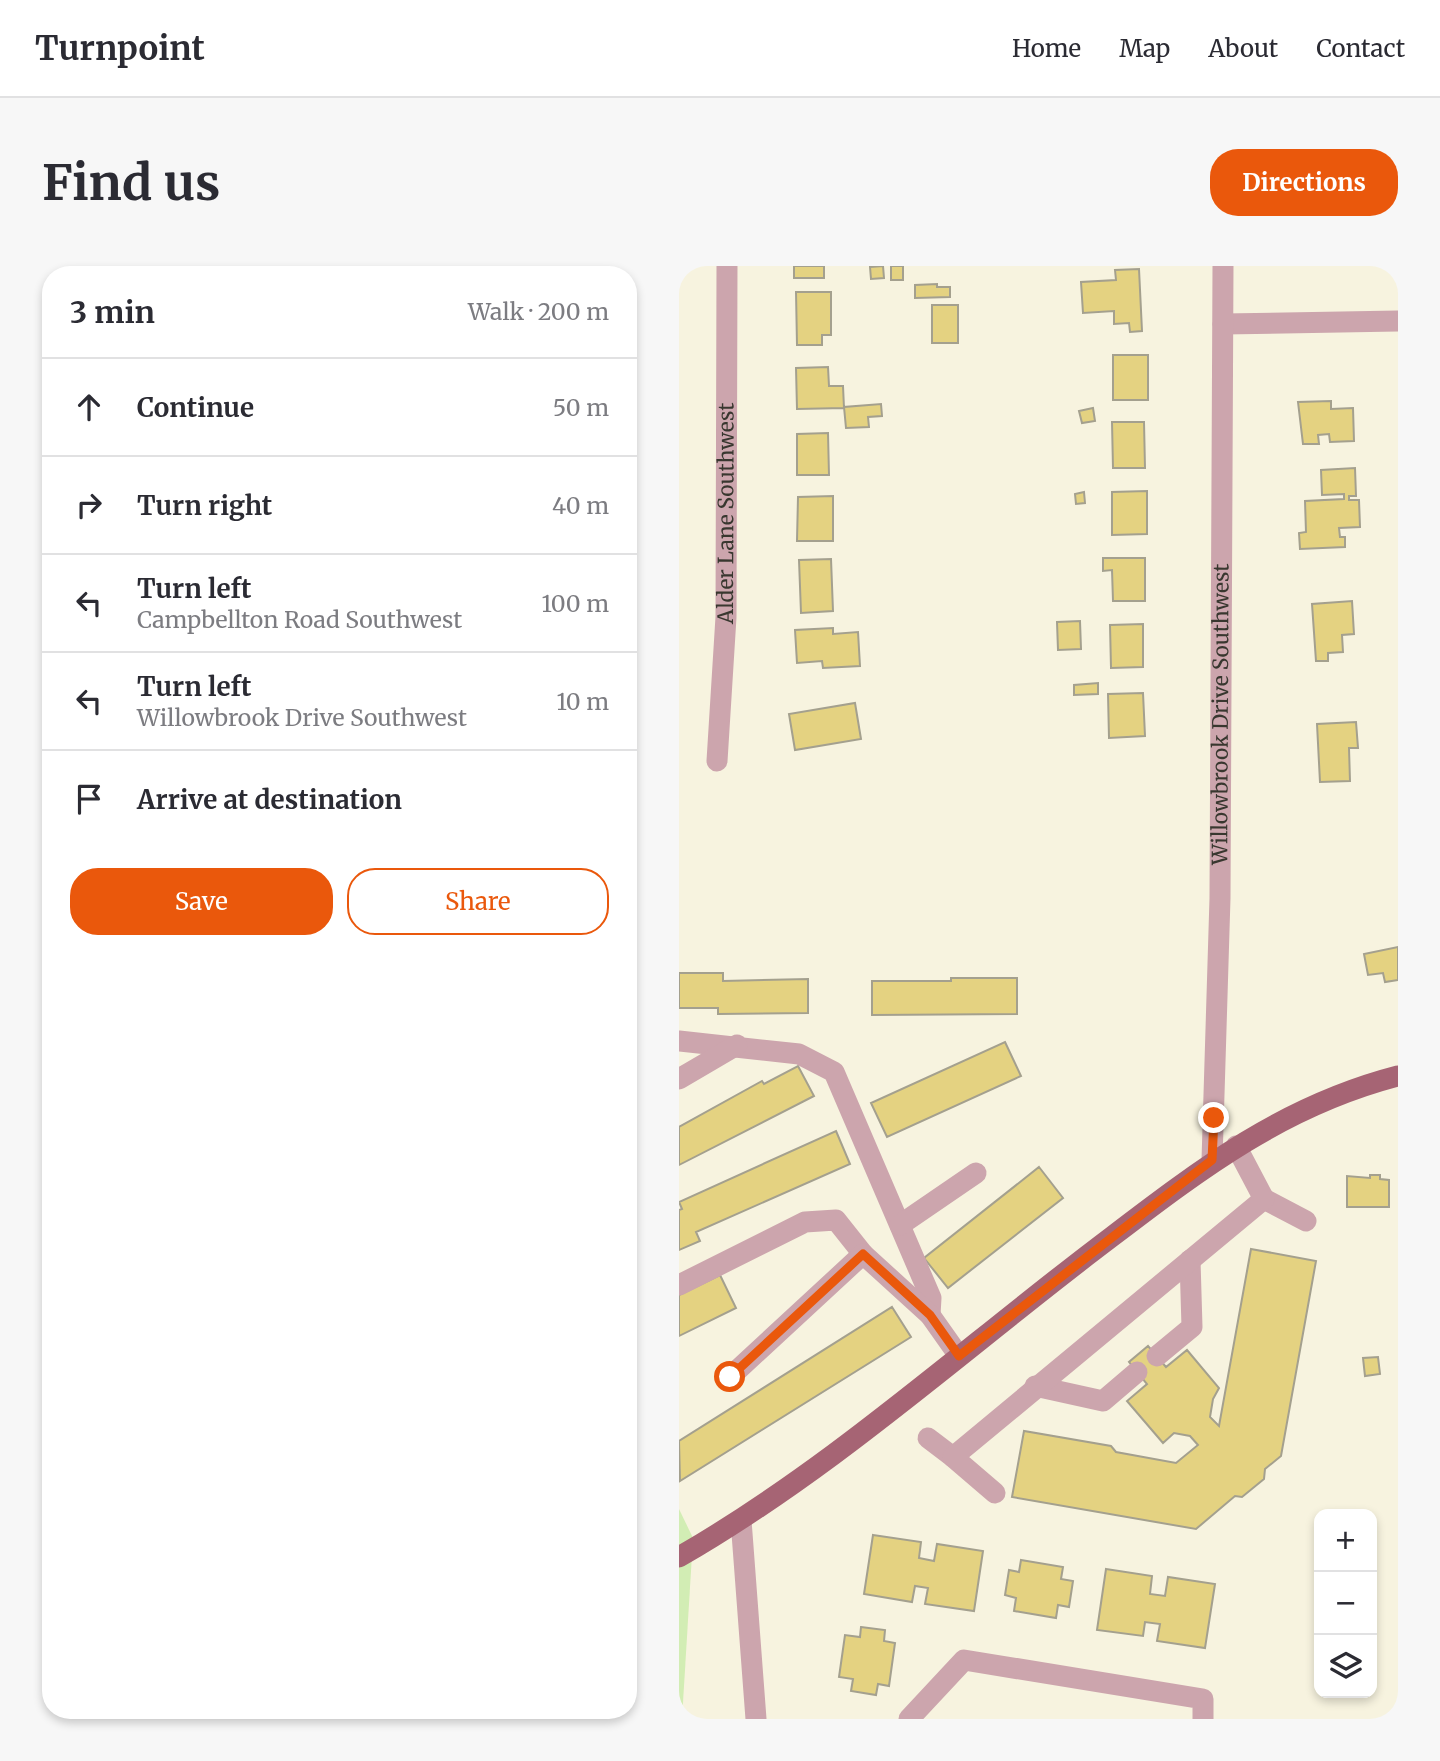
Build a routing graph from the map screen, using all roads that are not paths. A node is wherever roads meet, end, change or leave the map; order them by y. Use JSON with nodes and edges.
{"nodes":[{"id":1,"x":727,"y":266,"type":"edge"},
{"id":2,"x":1223,"y":266,"type":"edge"},
{"id":3,"x":1398,"y":321,"type":"edge"},
{"id":4,"x":1223,"y":324,"type":"junction"},
{"id":5,"x":717,"y":761,"type":"dead end"},
{"id":6,"x":679,"y":1041,"type":"edge"},
{"id":7,"x":737,"y":1045,"type":"junction"},
{"id":8,"x":1398,"y":1076,"type":"edge"},
{"id":9,"x":679,"y":1079,"type":"edge"},
{"id":10,"x":1236,"y":1146,"type":"junction"},
{"id":11,"x":1212,"y":1160,"type":"junction"},
{"id":12,"x":976,"y":1173,"type":"dead end"},
{"id":13,"x":1264,"y":1199,"type":"junction"},
{"id":14,"x":1306,"y":1221,"type":"dead end"},
{"id":15,"x":900,"y":1225,"type":"junction"},
{"id":16,"x":863,"y":1254,"type":"junction"},
{"id":17,"x":1190,"y":1260,"type":"junction"},
{"id":18,"x":679,"y":1285,"type":"edge"},
{"id":19,"x":930,"y":1315,"type":"junction"},
{"id":20,"x":959,"y":1356,"type":"junction"},
{"id":21,"x":1157,"y":1356,"type":"dead end"},
{"id":22,"x":1137,"y":1372,"type":"dead end"},
{"id":23,"x":730,"y":1377,"type":"dead end"},
{"id":24,"x":1035,"y":1386,"type":"junction"},
{"id":25,"x":928,"y":1438,"type":"dead end"},
{"id":26,"x":953,"y":1457,"type":"junction"},
{"id":27,"x":995,"y":1493,"type":"dead end"},
{"id":28,"x":741,"y":1520,"type":"junction"},
{"id":29,"x":679,"y":1557,"type":"edge"},
{"id":30,"x":756,"y":1719,"type":"edge"},
{"id":31,"x":908,"y":1719,"type":"edge"},
{"id":32,"x":1203,"y":1719,"type":"edge"}],
"edges":[{"from":1,"to":5,"type":"street","name":"Alder Lane Southwest"},
{"from":2,"to":4,"type":"street","name":"Willowbrook Drive Southwest"},
{"from":3,"to":4,"type":"street"},
{"from":4,"to":11,"type":"street","name":"Willowbrook Drive Southwest"},
{"from":6,"to":7,"type":"street"},
{"from":7,"to":9,"type":"street"},
{"from":7,"to":15,"type":"street"},
{"from":8,"to":10,"type":"main road"},
{"from":10,"to":11,"type":"main road"},
{"from":10,"to":13,"type":"street"},
{"from":11,"to":20,"type":"main road"},
{"from":12,"to":15,"type":"street"},
{"from":13,"to":14,"type":"street"},
{"from":13,"to":17,"type":"street"},
{"from":15,"to":19,"type":"street"},
{"from":16,"to":18,"type":"street"},
{"from":16,"to":19,"type":"street"},
{"from":16,"to":23,"type":"street"},
{"from":17,"to":21,"type":"street"},
{"from":17,"to":24,"type":"street"},
{"from":19,"to":20,"type":"street"},
{"from":20,"to":28,"type":"main road"},
{"from":22,"to":24,"type":"street"},
{"from":24,"to":26,"type":"street"},
{"from":25,"to":26,"type":"street"},
{"from":26,"to":27,"type":"street"},
{"from":28,"to":29,"type":"main road"},
{"from":28,"to":30,"type":"street"},
{"from":31,"to":32,"type":"street"}]}
